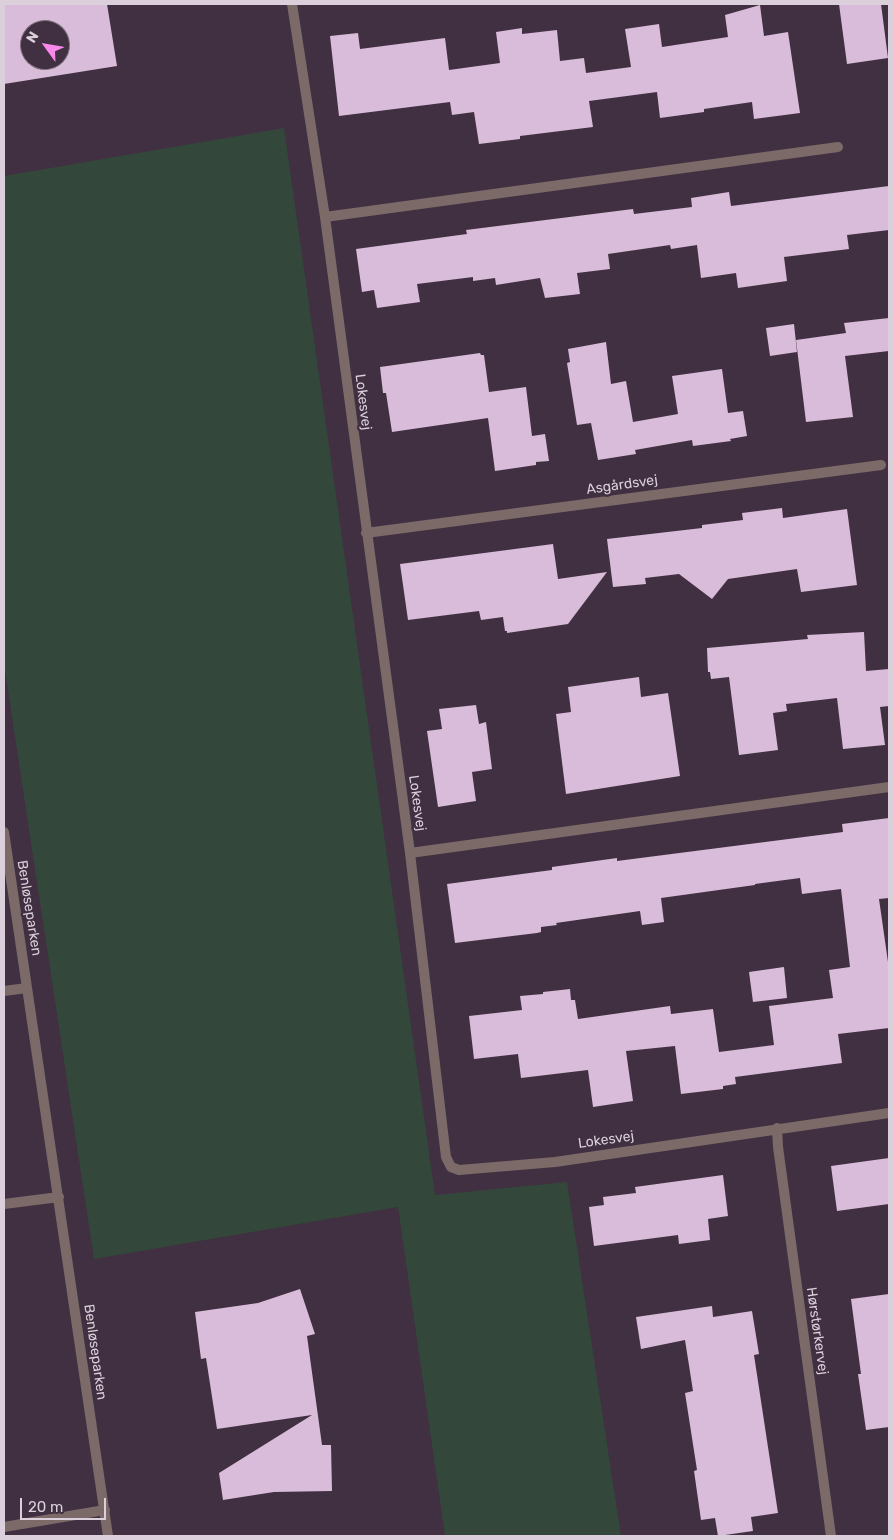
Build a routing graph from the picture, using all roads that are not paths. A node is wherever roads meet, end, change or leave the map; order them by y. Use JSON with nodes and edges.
{"nodes":[{"id":1,"x":292,"y":4,"type":"edge"},
{"id":2,"x":838,"y":147,"type":"dead end"},
{"id":3,"x":325,"y":217,"type":"junction"},
{"id":4,"x":880,"y":465,"type":"dead end"},
{"id":5,"x":366,"y":533,"type":"junction"},
{"id":6,"x":889,"y":787,"type":"edge"},
{"id":7,"x":4,"y":832,"type":"edge"},
{"id":8,"x":410,"y":853,"type":"junction"},
{"id":9,"x":27,"y":988,"type":"junction"},
{"id":10,"x":4,"y":991,"type":"edge"},
{"id":11,"x":889,"y":1113,"type":"edge"},
{"id":12,"x":777,"y":1128,"type":"junction"},
{"id":13,"x":58,"y":1197,"type":"junction"},
{"id":14,"x":4,"y":1204,"type":"edge"},
{"id":15,"x":104,"y":1510,"type":"junction"},
{"id":16,"x":4,"y":1527,"type":"edge"},
{"id":17,"x":108,"y":1536,"type":"edge"},
{"id":18,"x":832,"y":1536,"type":"edge"}],
"edges":[{"from":1,"to":3,"type":"street","name":"Lokesvej"},
{"from":2,"to":3,"type":"street"},
{"from":3,"to":5,"type":"street","name":"Lokesvej"},
{"from":4,"to":5,"type":"street","name":"Asgårdsvej"},
{"from":5,"to":8,"type":"street","name":"Lokesvej"},
{"from":6,"to":8,"type":"street"},
{"from":7,"to":9,"type":"street","name":"Benløseparken"},
{"from":8,"to":12,"type":"street","name":"Lokesvej"},
{"from":9,"to":10,"type":"street"},
{"from":9,"to":13,"type":"street","name":"Benløseparken"},
{"from":11,"to":12,"type":"street","name":"Lokesvej"},
{"from":12,"to":18,"type":"street","name":"Hørstørkervej"},
{"from":13,"to":14,"type":"street"},
{"from":13,"to":15,"type":"street","name":"Benløseparken"},
{"from":15,"to":16,"type":"street"},
{"from":15,"to":17,"type":"street","name":"Benløseparken"}]}
